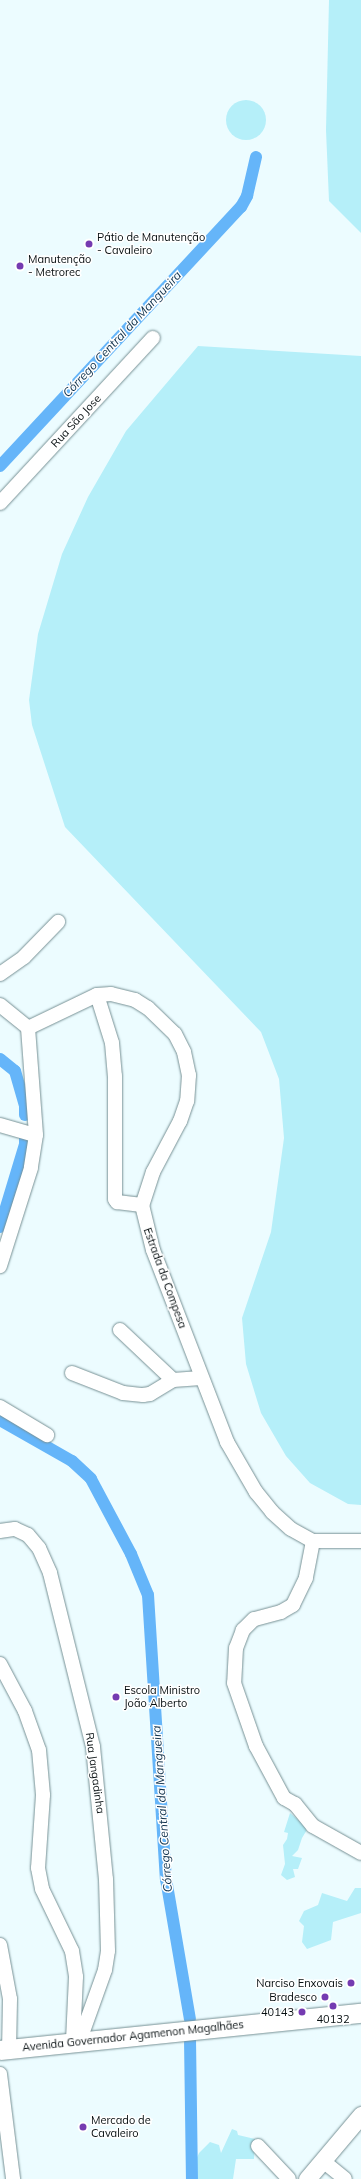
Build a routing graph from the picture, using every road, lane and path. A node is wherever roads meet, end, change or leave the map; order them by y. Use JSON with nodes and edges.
{"nodes":[{"id":1,"x":153,"y":338,"type":"dead end"},
{"id":2,"x":0,"y":504,"type":"edge"},
{"id":3,"x":58,"y":922,"type":"dead end"},
{"id":4,"x":0,"y":974,"type":"edge"},
{"id":5,"x":97,"y":995,"type":"junction"},
{"id":6,"x":0,"y":1005,"type":"edge"},
{"id":7,"x":28,"y":1028,"type":"junction"},
{"id":8,"x":0,"y":1125,"type":"edge"},
{"id":9,"x":36,"y":1135,"type":"junction"},
{"id":10,"x":142,"y":1205,"type":"junction"},
{"id":11,"x":0,"y":1266,"type":"edge"},
{"id":12,"x":120,"y":1330,"type":"dead end"},
{"id":13,"x":72,"y":1373,"type":"dead end"},
{"id":14,"x":201,"y":1378,"type":"junction"},
{"id":15,"x":173,"y":1380,"type":"junction"},
{"id":16,"x":0,"y":1406,"type":"edge"},
{"id":17,"x":46,"y":1435,"type":"dead end"},
{"id":18,"x":4,"y":1530,"type":"edge"},
{"id":19,"x":313,"y":1541,"type":"junction"},
{"id":20,"x":361,"y":1541,"type":"edge"},
{"id":21,"x":0,"y":1664,"type":"edge"},
{"id":22,"x":361,"y":1853,"type":"edge"},
{"id":23,"x":0,"y":1945,"type":"edge"},
{"id":24,"x":361,"y":2013,"type":"edge"},
{"id":25,"x":76,"y":2041,"type":"junction"},
{"id":26,"x":5,"y":2050,"type":"edge"},
{"id":27,"x":0,"y":2074,"type":"edge"},
{"id":28,"x":361,"y":2114,"type":"edge"},
{"id":29,"x":258,"y":2146,"type":"dead end"},
{"id":30,"x":323,"y":2161,"type":"junction"},
{"id":31,"x":13,"y":2179,"type":"edge"},
{"id":32,"x":289,"y":2179,"type":"edge"},
{"id":33,"x":307,"y":2179,"type":"edge"},
{"id":34,"x":345,"y":2179,"type":"edge"}],
"edges":[{"from":1,"to":2,"type":"street","name":"Rua São Jose"},
{"from":3,"to":4,"type":"street"},
{"from":5,"to":7,"type":"street"},
{"from":5,"to":10,"type":"street"},
{"from":5,"to":10,"type":"street"},
{"from":6,"to":7,"type":"street"},
{"from":7,"to":9,"type":"street"},
{"from":8,"to":9,"type":"street"},
{"from":9,"to":11,"type":"street"},
{"from":10,"to":14,"type":"street","name":"Estrada da Compesa"},
{"from":12,"to":15,"type":"street"},
{"from":13,"to":15,"type":"street"},
{"from":14,"to":15,"type":"street"},
{"from":14,"to":19,"type":"street","name":"Estrada da Compesa"},
{"from":16,"to":17,"type":"street"},
{"from":18,"to":25,"type":"street","name":"Rua Jangadinha"},
{"from":19,"to":20,"type":"street","name":"Estrada da Compesa"},
{"from":19,"to":22,"type":"street"},
{"from":21,"to":25,"type":"street"},
{"from":23,"to":26,"type":"street"},
{"from":24,"to":25,"type":"main road","name":"Avenida Governador Agamenon Magalhães"},
{"from":25,"to":26,"type":"main road","name":"Avenida Governador Agamenon Magalhães"},
{"from":27,"to":31,"type":"street"},
{"from":28,"to":30,"type":"street"},
{"from":29,"to":32,"type":"street"},
{"from":30,"to":33,"type":"street"},
{"from":30,"to":34,"type":"street"}]}
